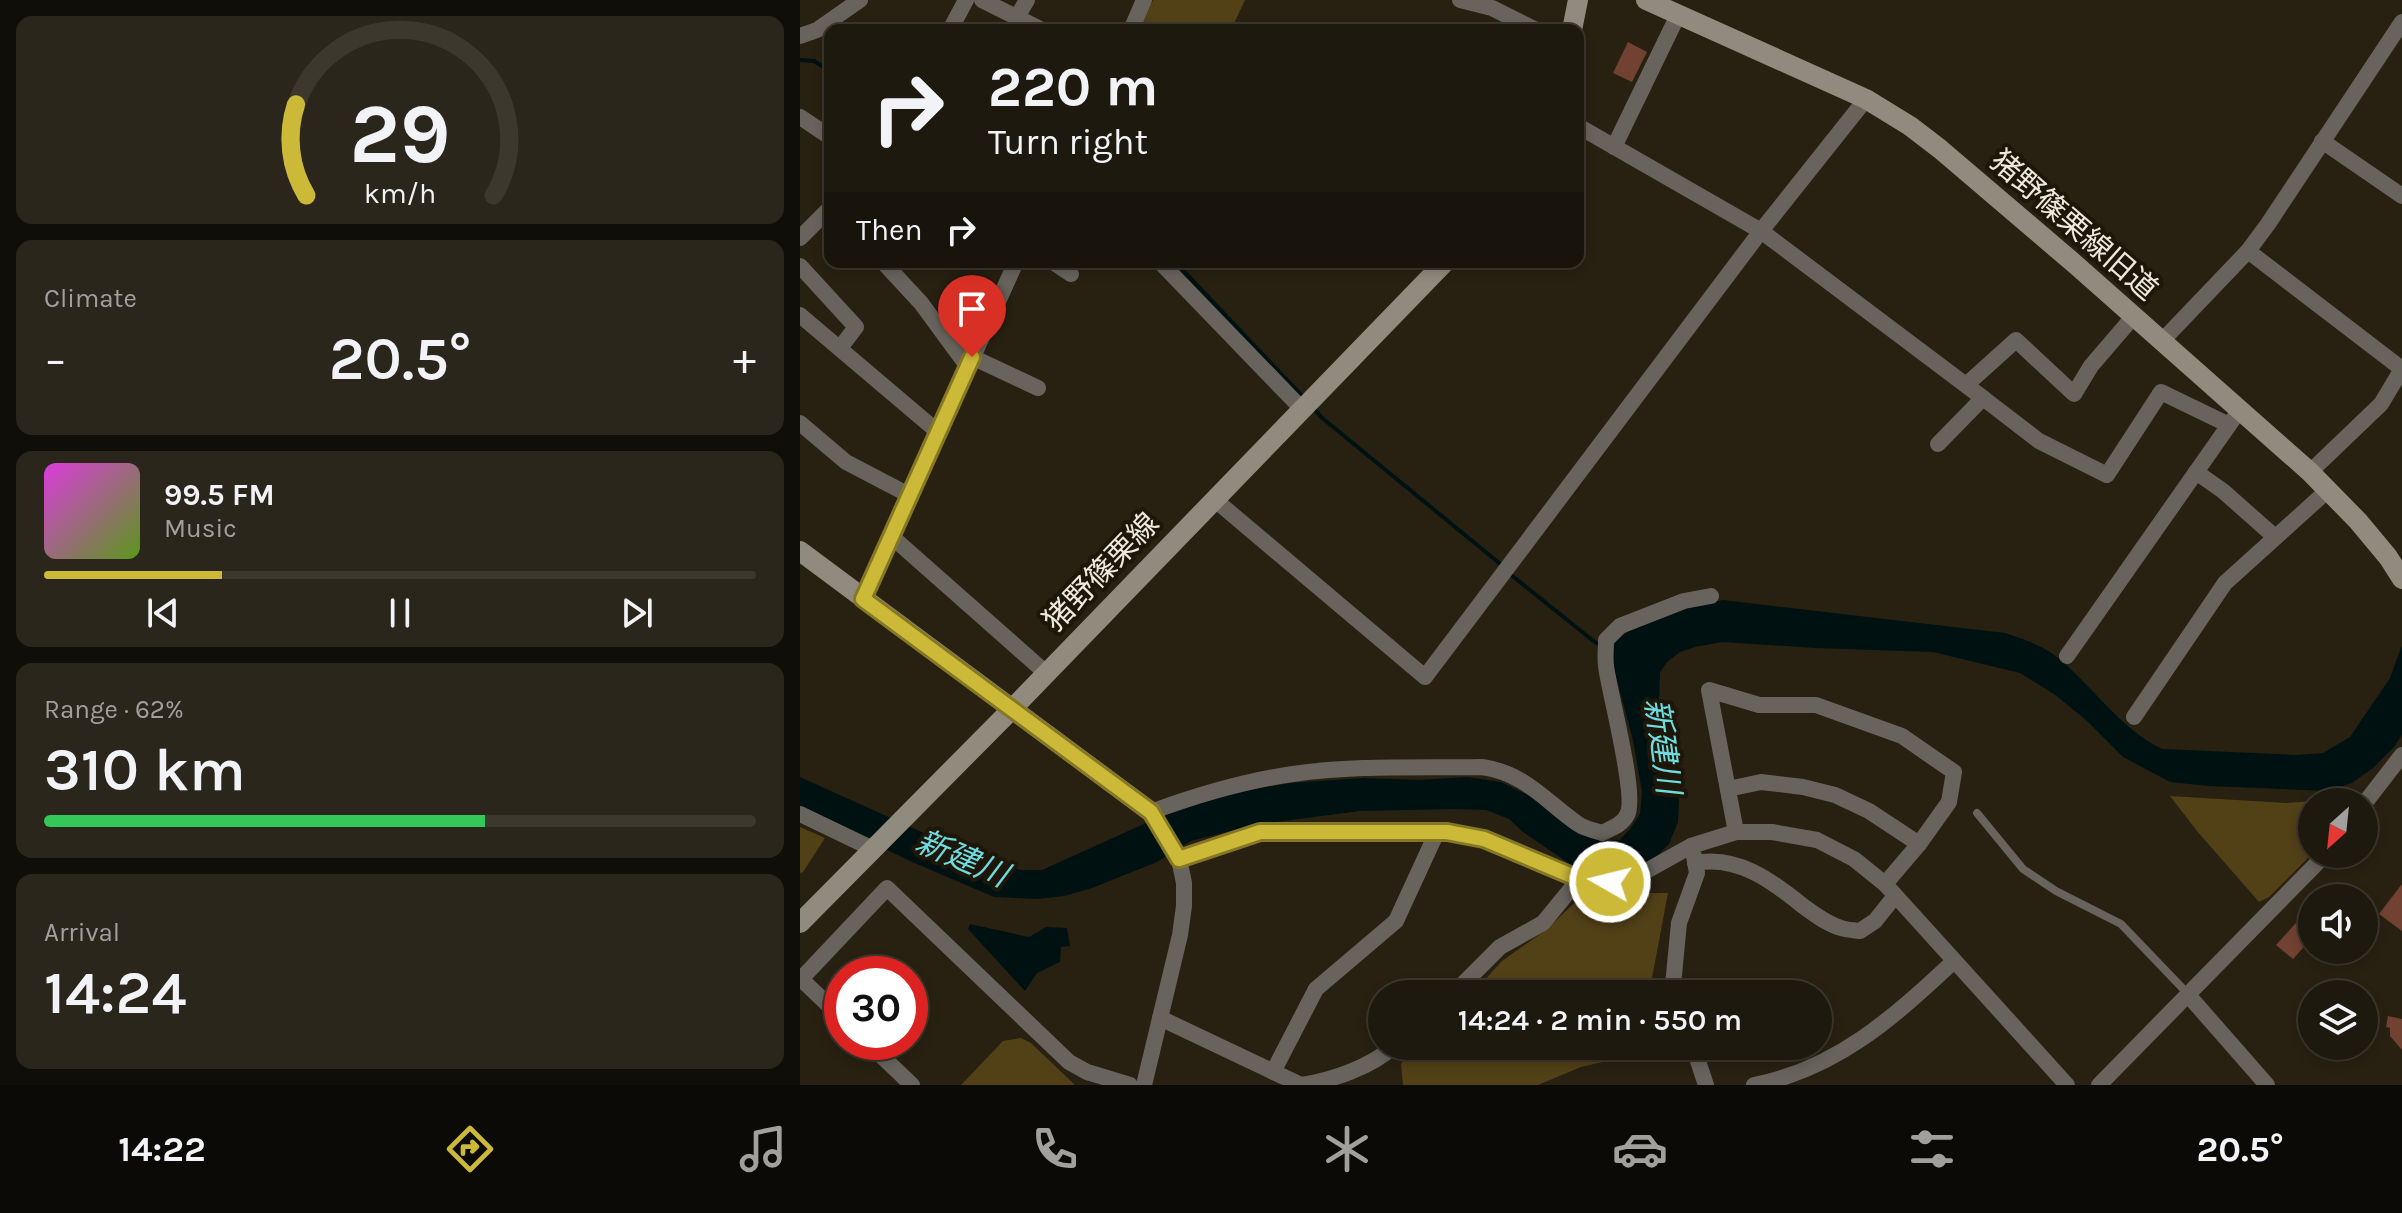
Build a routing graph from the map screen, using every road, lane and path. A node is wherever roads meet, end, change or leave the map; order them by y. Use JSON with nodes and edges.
{"nodes":[{"id":1,"x":860,"y":0,"type":"edge"},
{"id":2,"x":966,"y":0,"type":"edge"},
{"id":3,"x":982,"y":0,"type":"edge"},
{"id":4,"x":1027,"y":0,"type":"edge"},
{"id":5,"x":1144,"y":0,"type":"edge"},
{"id":6,"x":1460,"y":0,"type":"edge"},
{"id":7,"x":1578,"y":0,"type":"edge"},
{"id":8,"x":1646,"y":0,"type":"edge"},
{"id":9,"x":1678,"y":15,"type":"junction"},
{"id":10,"x":1017,"y":17,"type":"junction"},
{"id":11,"x":2402,"y":22,"type":"edge"},
{"id":12,"x":826,"y":24,"type":"edge"},
{"id":13,"x":953,"y":24,"type":"edge"},
{"id":14,"x":1030,"y":24,"type":"edge"},
{"id":15,"x":1134,"y":24,"type":"edge"},
{"id":16,"x":1524,"y":24,"type":"edge"},
{"id":17,"x":1573,"y":24,"type":"edge"},
{"id":18,"x":824,"y":25,"type":"edge"},
{"id":19,"x":800,"y":36,"type":"edge"},
{"id":20,"x":2396,"y":45,"type":"edge"},
{"id":21,"x":1866,"y":99,"type":"junction"},
{"id":22,"x":800,"y":117,"type":"edge"},
{"id":23,"x":1584,"y":130,"type":"edge"},
{"id":24,"x":824,"y":133,"type":"edge"},
{"id":25,"x":2322,"y":141,"type":"junction"},
{"id":26,"x":1614,"y":147,"type":"junction"},
{"id":27,"x":2402,"y":196,"type":"edge"},
{"id":28,"x":824,"y":214,"type":"edge"},
{"id":29,"x":1761,"y":231,"type":"junction"},
{"id":30,"x":800,"y":238,"type":"edge"},
{"id":31,"x":2248,"y":251,"type":"junction"},
{"id":32,"x":800,"y":266,"type":"edge"},
{"id":33,"x":889,"y":268,"type":"edge"},
{"id":34,"x":1013,"y":268,"type":"edge"},
{"id":35,"x":1062,"y":268,"type":"edge"},
{"id":36,"x":1166,"y":268,"type":"edge"},
{"id":37,"x":1439,"y":268,"type":"edge"},
{"id":38,"x":1071,"y":274,"type":"dead end"},
{"id":39,"x":800,"y":315,"type":"edge"},
{"id":40,"x":2133,"y":317,"type":"junction"},
{"id":41,"x":2161,"y":342,"type":"junction"},
{"id":42,"x":840,"y":348,"type":"junction"},
{"id":43,"x":970,"y":362,"type":"junction"},
{"id":44,"x":1966,"y":385,"type":"junction"},
{"id":45,"x":1038,"y":388,"type":"dead end"},
{"id":46,"x":1983,"y":398,"type":"junction"},
{"id":47,"x":1302,"y":409,"type":"junction"},
{"id":48,"x":2234,"y":417,"type":"junction"},
{"id":49,"x":800,"y":423,"type":"edge"},
{"id":50,"x":938,"y":432,"type":"junction"},
{"id":51,"x":1938,"y":444,"type":"dead end"},
{"id":52,"x":2196,"y":472,"type":"junction"},
{"id":53,"x":2310,"y":472,"type":"junction"},
{"id":54,"x":2328,"y":490,"type":"junction"},
{"id":55,"x":909,"y":495,"type":"junction"},
{"id":56,"x":1214,"y":499,"type":"junction"},
{"id":57,"x":891,"y":536,"type":"junction"},
{"id":58,"x":2275,"y":537,"type":"junction"},
{"id":59,"x":800,"y":551,"type":"edge"},
{"id":60,"x":2402,"y":579,"type":"edge"},
{"id":61,"x":1711,"y":596,"type":"dead end"},
{"id":62,"x":863,"y":599,"type":"junction"},
{"id":63,"x":2067,"y":656,"type":"dead end"},
{"id":64,"x":1046,"y":673,"type":"junction"},
{"id":65,"x":1012,"y":709,"type":"junction"},
{"id":66,"x":2134,"y":717,"type":"dead end"},
{"id":67,"x":2402,"y":755,"type":"edge"},
{"id":68,"x":2376,"y":788,"type":"edge"},
{"id":69,"x":1728,"y":789,"type":"junction"},
{"id":70,"x":1151,"y":812,"type":"junction"},
{"id":71,"x":1977,"y":813,"type":"dead end"},
{"id":72,"x":800,"y":814,"type":"edge"},
{"id":73,"x":1437,"y":832,"type":"junction"},
{"id":74,"x":1736,"y":832,"type":"junction"},
{"id":75,"x":1919,"y":844,"type":"junction"},
{"id":76,"x":1691,"y":846,"type":"junction"},
{"id":77,"x":873,"y":849,"type":"junction"},
{"id":78,"x":1179,"y":859,"type":"junction"},
{"id":79,"x":1695,"y":863,"type":"junction"},
{"id":80,"x":2312,"y":868,"type":"edge"},
{"id":81,"x":1579,"y":879,"type":"junction"},
{"id":82,"x":1890,"y":890,"type":"junction"},
{"id":83,"x":800,"y":923,"type":"edge"},
{"id":84,"x":1954,"y":961,"type":"junction"},
{"id":85,"x":1467,"y":980,"type":"edge"},
{"id":86,"x":1673,"y":980,"type":"edge"},
{"id":87,"x":2189,"y":996,"type":"junction"},
{"id":88,"x":824,"y":1001,"type":"edge"},
{"id":89,"x":1160,"y":1018,"type":"junction"},
{"id":90,"x":886,"y":1060,"type":"edge"},
{"id":91,"x":1374,"y":1060,"type":"edge"},
{"id":92,"x":1698,"y":1060,"type":"edge"},
{"id":93,"x":1273,"y":1072,"type":"junction"},
{"id":94,"x":1776,"y":1083,"type":"edge"},
{"id":95,"x":1301,"y":1084,"type":"edge"},
{"id":96,"x":912,"y":1085,"type":"edge"},
{"id":97,"x":1130,"y":1085,"type":"edge"},
{"id":98,"x":1144,"y":1085,"type":"edge"},
{"id":99,"x":1706,"y":1085,"type":"edge"},
{"id":100,"x":1754,"y":1085,"type":"edge"},
{"id":101,"x":2067,"y":1085,"type":"edge"},
{"id":102,"x":2099,"y":1085,"type":"edge"},
{"id":103,"x":2267,"y":1085,"type":"edge"}],
"edges":[{"from":1,"to":12,"type":"street"},
{"from":2,"to":13,"type":"street"},
{"from":3,"to":10,"type":"street"},
{"from":4,"to":10,"type":"street"},
{"from":5,"to":15,"type":"street"},
{"from":6,"to":16,"type":"street"},
{"from":7,"to":17,"type":"street"},
{"from":8,"to":9,"type":"street","name":"猪野篠栗線旧道"},
{"from":9,"to":21,"type":"street","name":"猪野篠栗線旧道"},
{"from":9,"to":26,"type":"street"},
{"from":10,"to":14,"type":"street"},
{"from":11,"to":20,"type":"street"},
{"from":18,"to":19,"type":"street"},
{"from":20,"to":25,"type":"street"},
{"from":21,"to":29,"type":"street"},
{"from":21,"to":40,"type":"street","name":"猪野篠栗線旧道"},
{"from":22,"to":24,"type":"street"},
{"from":23,"to":26,"type":"street"},
{"from":25,"to":27,"type":"street"},
{"from":25,"to":31,"type":"street"},
{"from":26,"to":29,"type":"street"},
{"from":28,"to":30,"type":"street"},
{"from":29,"to":44,"type":"street"},
{"from":29,"to":56,"type":"street"},
{"from":31,"to":41,"type":"street"},
{"from":31,"to":53,"type":"street"},
{"from":32,"to":42,"type":"street"},
{"from":33,"to":43,"type":"street"},
{"from":34,"to":43,"type":"street"},
{"from":35,"to":38,"type":"street"},
{"from":36,"to":47,"type":"street"},
{"from":37,"to":47,"type":"street","name":"猪野篠栗線"},
{"from":39,"to":42,"type":"street"},
{"from":40,"to":41,"type":"street","name":"猪野篠栗線旧道"},
{"from":40,"to":44,"type":"street"},
{"from":41,"to":48,"type":"street","name":"猪野篠栗線旧道"},
{"from":42,"to":50,"type":"street"},
{"from":43,"to":45,"type":"street"},
{"from":43,"to":50,"type":"street"},
{"from":44,"to":46,"type":"street"},
{"from":46,"to":48,"type":"street"},
{"from":46,"to":51,"type":"street"},
{"from":47,"to":56,"type":"street","name":"猪野篠栗線"},
{"from":48,"to":52,"type":"street"},
{"from":48,"to":53,"type":"street","name":"猪野篠栗線旧道"},
{"from":49,"to":55,"type":"street"},
{"from":50,"to":55,"type":"street"},
{"from":52,"to":58,"type":"street"},
{"from":52,"to":63,"type":"street"},
{"from":53,"to":54,"type":"street","name":"猪野篠栗線旧道"},
{"from":54,"to":58,"type":"street"},
{"from":54,"to":60,"type":"street","name":"猪野篠栗線旧道"},
{"from":55,"to":57,"type":"street"},
{"from":56,"to":64,"type":"street","name":"猪野篠栗線"},
{"from":57,"to":62,"type":"street"},
{"from":57,"to":64,"type":"street"},
{"from":58,"to":66,"type":"street"},
{"from":59,"to":62,"type":"street"},
{"from":61,"to":70,"type":"street"},
{"from":62,"to":65,"type":"street"},
{"from":64,"to":65,"type":"street","name":"猪野篠栗線"},
{"from":65,"to":70,"type":"street"},
{"from":65,"to":77,"type":"street","name":"猪野篠栗線"},
{"from":67,"to":68,"type":"street"},
{"from":69,"to":74,"type":"street"},
{"from":69,"to":75,"type":"street"},
{"from":69,"to":75,"type":"street"},
{"from":70,"to":78,"type":"street"},
{"from":71,"to":87,"type":"lane"},
{"from":72,"to":77,"type":"street"},
{"from":73,"to":78,"type":"street"},
{"from":73,"to":81,"type":"street"},
{"from":73,"to":93,"type":"street"},
{"from":74,"to":76,"type":"street"},
{"from":74,"to":82,"type":"street"},
{"from":75,"to":82,"type":"street"},
{"from":76,"to":79,"type":"street"},
{"from":76,"to":81,"type":"street"},
{"from":77,"to":83,"type":"street","name":"猪野篠栗線"},
{"from":78,"to":89,"type":"street"},
{"from":79,"to":82,"type":"street"},
{"from":79,"to":86,"type":"street"},
{"from":80,"to":87,"type":"street"},
{"from":81,"to":85,"type":"street"},
{"from":82,"to":84,"type":"street"},
{"from":84,"to":94,"type":"street"},
{"from":84,"to":101,"type":"street"},
{"from":87,"to":102,"type":"street"},
{"from":87,"to":103,"type":"street"},
{"from":88,"to":97,"type":"street"},
{"from":89,"to":93,"type":"street"},
{"from":89,"to":98,"type":"street"},
{"from":90,"to":96,"type":"street"},
{"from":91,"to":95,"type":"street"},
{"from":92,"to":99,"type":"street"},
{"from":93,"to":95,"type":"street"},
{"from":94,"to":100,"type":"street"}]}
